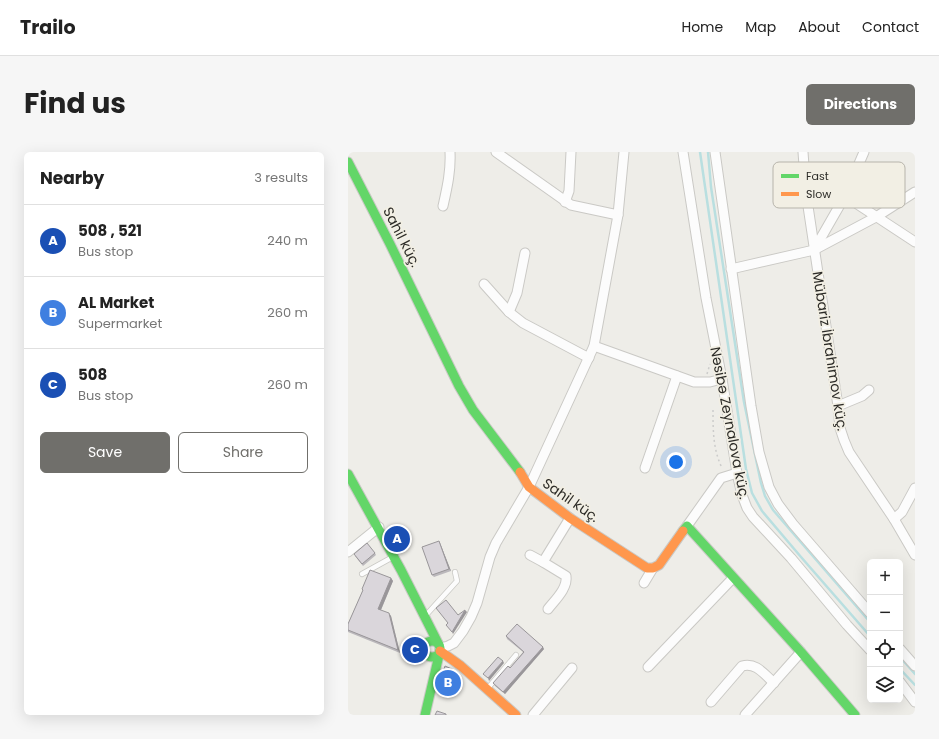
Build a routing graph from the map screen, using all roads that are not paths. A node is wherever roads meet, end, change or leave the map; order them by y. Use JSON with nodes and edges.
{"nodes":[{"id":1,"x":450,"y":152,"type":"edge"},
{"id":2,"x":571,"y":152,"type":"edge"},
{"id":3,"x":624,"y":152,"type":"edge"},
{"id":4,"x":683,"y":152,"type":"edge"},
{"id":5,"x":715,"y":152,"type":"edge"},
{"id":6,"x":803,"y":152,"type":"edge"},
{"id":7,"x":864,"y":152,"type":"edge"},
{"id":8,"x":499,"y":153,"type":"edge"},
{"id":9,"x":348,"y":162,"type":"edge"},
{"id":10,"x":804,"y":162,"type":"edge"},
{"id":11,"x":860,"y":162,"type":"edge"},
{"id":12,"x":915,"y":192,"type":"edge"},
{"id":13,"x":905,"y":198,"type":"edge"},
{"id":14,"x":565,"y":202,"type":"junction"},
{"id":15,"x":443,"y":206,"type":"dead end"},
{"id":16,"x":808,"y":208,"type":"edge"},
{"id":17,"x":838,"y":208,"type":"edge"},
{"id":18,"x":864,"y":208,"type":"edge"},
{"id":19,"x":889,"y":208,"type":"edge"},
{"id":20,"x":618,"y":215,"type":"junction"},
{"id":21,"x":876,"y":216,"type":"junction"},
{"id":22,"x":915,"y":242,"type":"edge"},
{"id":23,"x":814,"y":250,"type":"junction"},
{"id":24,"x":525,"y":253,"type":"dead end"},
{"id":25,"x":731,"y":269,"type":"junction"},
{"id":26,"x":484,"y":284,"type":"dead end"},
{"id":27,"x":509,"y":312,"type":"junction"},
{"id":28,"x":594,"y":346,"type":"junction"},
{"id":29,"x":589,"y":358,"type":"junction"},
{"id":30,"x":677,"y":376,"type":"junction"},
{"id":31,"x":722,"y":379,"type":"junction"},
{"id":32,"x":869,"y":390,"type":"dead end"},
{"id":33,"x":838,"y":406,"type":"junction"},
{"id":34,"x":645,"y":468,"type":"dead end"},
{"id":35,"x":737,"y":473,"type":"junction"},
{"id":36,"x":348,"y":474,"type":"edge"},
{"id":37,"x":529,"y":487,"type":"junction"},
{"id":38,"x":915,"y":488,"type":"edge"},
{"id":39,"x":570,"y":518,"type":"junction"},
{"id":40,"x":894,"y":519,"type":"junction"},
{"id":41,"x":687,"y":526,"type":"junction"},
{"id":42,"x":379,"y":527,"type":"junction"},
{"id":43,"x":348,"y":552,"type":"edge"},
{"id":44,"x":530,"y":555,"type":"dead end"},
{"id":45,"x":915,"y":555,"type":"edge"},
{"id":46,"x":394,"y":556,"type":"junction"},
{"id":47,"x":543,"y":562,"type":"junction"},
{"id":48,"x":653,"y":568,"type":"junction"},
{"id":49,"x":454,"y":572,"type":"dead end"},
{"id":50,"x":362,"y":574,"type":"dead end"},
{"id":51,"x":733,"y":578,"type":"junction"},
{"id":52,"x":644,"y":583,"type":"dead end"},
{"id":53,"x":416,"y":600,"type":"junction"},
{"id":54,"x":548,"y":609,"type":"dead end"},
{"id":55,"x":867,"y":610,"type":"edge"},
{"id":56,"x":424,"y":616,"type":"junction"},
{"id":57,"x":867,"y":647,"type":"edge"},
{"id":58,"x":440,"y":648,"type":"junction"},
{"id":59,"x":425,"y":650,"type":"junction"},
{"id":60,"x":801,"y":652,"type":"junction"},
{"id":61,"x":903,"y":652,"type":"edge"},
{"id":62,"x":516,"y":655,"type":"dead end"},
{"id":63,"x":915,"y":666,"type":"edge"},
{"id":64,"x":648,"y":667,"type":"dead end"},
{"id":65,"x":572,"y":668,"type":"dead end"},
{"id":66,"x":774,"y":683,"type":"junction"},
{"id":67,"x":903,"y":686,"type":"edge"},
{"id":68,"x":486,"y":689,"type":"junction"},
{"id":69,"x":428,"y":698,"type":"junction"},
{"id":70,"x":711,"y":702,"type":"dead end"},
{"id":71,"x":915,"y":702,"type":"edge"},
{"id":72,"x":425,"y":715,"type":"edge"},
{"id":73,"x":516,"y":715,"type":"edge"},
{"id":74,"x":533,"y":715,"type":"edge"},
{"id":75,"x":745,"y":715,"type":"edge"},
{"id":76,"x":855,"y":715,"type":"edge"}],
"edges":[{"from":1,"to":15,"type":"street"},
{"from":2,"to":14,"type":"street"},
{"from":3,"to":20,"type":"street"},
{"from":4,"to":31,"type":"street","name":"Nəsibə Zeynalova küç."},
{"from":5,"to":25,"type":"street"},
{"from":6,"to":10,"type":"street","name":"Mübariz İbrahimov küç."},
{"from":7,"to":11,"type":"street"},
{"from":8,"to":14,"type":"street"},
{"from":9,"to":37,"type":"street","name":"Sahil küç."},
{"from":12,"to":13,"type":"street"},
{"from":14,"to":20,"type":"street"},
{"from":16,"to":23,"type":"street","name":"Mübariz İbrahimov küç."},
{"from":17,"to":23,"type":"street"},
{"from":18,"to":21,"type":"street"},
{"from":19,"to":21,"type":"street"},
{"from":20,"to":28,"type":"street"},
{"from":21,"to":22,"type":"street"},
{"from":21,"to":23,"type":"street"},
{"from":23,"to":25,"type":"street"},
{"from":23,"to":33,"type":"street","name":"Mübariz İbrahimov küç."},
{"from":24,"to":27,"type":"street"},
{"from":25,"to":55,"type":"street"},
{"from":26,"to":27,"type":"street"},
{"from":27,"to":29,"type":"street"},
{"from":28,"to":29,"type":"street"},
{"from":28,"to":30,"type":"street"},
{"from":29,"to":37,"type":"street"},
{"from":30,"to":31,"type":"street"},
{"from":30,"to":34,"type":"street"},
{"from":31,"to":35,"type":"street","name":"Nəsibə Zeynalova küç."},
{"from":32,"to":33,"type":"street"},
{"from":33,"to":40,"type":"street","name":"Mübariz İbrahimov küç."},
{"from":35,"to":41,"type":"street"},
{"from":35,"to":57,"type":"street","name":"Nəsibə Zeynalova küç."},
{"from":36,"to":42,"type":"street"},
{"from":37,"to":39,"type":"street","name":"Sahil küç."},
{"from":37,"to":58,"type":"street"},
{"from":38,"to":40,"type":"street"},
{"from":39,"to":47,"type":"street"},
{"from":39,"to":48,"type":"street","name":"Sahil küç."},
{"from":40,"to":45,"type":"street","name":"Mübariz İbrahimov küç."},
{"from":41,"to":48,"type":"street"},
{"from":41,"to":51,"type":"street"},
{"from":42,"to":43,"type":"street"},
{"from":42,"to":46,"type":"street"},
{"from":44,"to":47,"type":"street"},
{"from":46,"to":50,"type":"lane"},
{"from":46,"to":53,"type":"street"},
{"from":47,"to":54,"type":"street"},
{"from":48,"to":52,"type":"street"},
{"from":49,"to":56,"type":"lane"},
{"from":51,"to":60,"type":"street"},
{"from":51,"to":64,"type":"street"},
{"from":53,"to":56,"type":"street"},
{"from":53,"to":59,"type":"street"},
{"from":56,"to":58,"type":"street"},
{"from":58,"to":59,"type":"street"},
{"from":58,"to":68,"type":"street"},
{"from":58,"to":69,"type":"street"},
{"from":59,"to":69,"type":"street"},
{"from":60,"to":66,"type":"street"},
{"from":60,"to":76,"type":"street"},
{"from":61,"to":63,"type":"street"},
{"from":62,"to":68,"type":"lane"},
{"from":65,"to":74,"type":"street"},
{"from":66,"to":70,"type":"street"},
{"from":66,"to":75,"type":"street"},
{"from":67,"to":71,"type":"street"},
{"from":68,"to":73,"type":"street"},
{"from":69,"to":72,"type":"street"}]}
